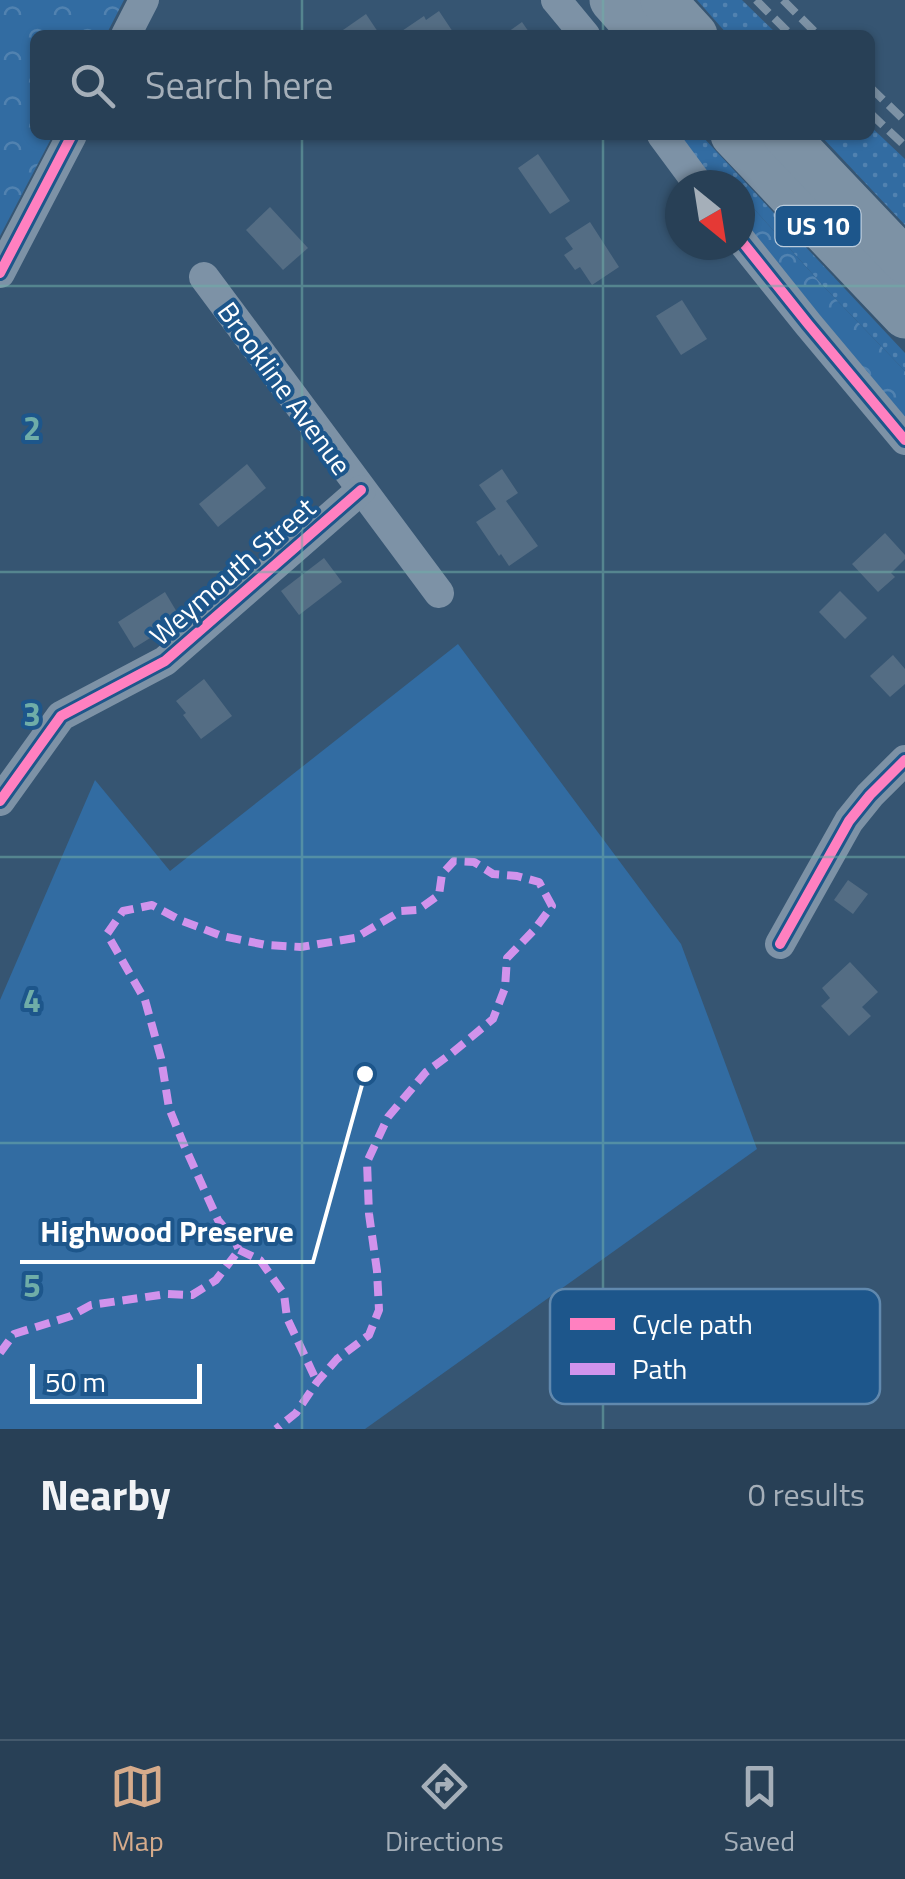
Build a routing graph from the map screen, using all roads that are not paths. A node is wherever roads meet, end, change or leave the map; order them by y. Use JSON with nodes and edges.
{"nodes":[{"id":1,"x":144,"y":0,"type":"edge"},
{"id":2,"x":556,"y":0,"type":"edge"},
{"id":3,"x":612,"y":0,"type":"edge"},
{"id":4,"x":663,"y":0,"type":"edge"},
{"id":5,"x":129,"y":30,"type":"edge"},
{"id":6,"x":582,"y":30,"type":"edge"},
{"id":7,"x":638,"y":30,"type":"edge"},
{"id":8,"x":690,"y":30,"type":"edge"},
{"id":9,"x":69,"y":140,"type":"edge"},
{"id":10,"x":666,"y":140,"type":"edge"},
{"id":11,"x":738,"y":140,"type":"edge"},
{"id":12,"x":791,"y":140,"type":"edge"},
{"id":13,"x":688,"y":170,"type":"edge"},
{"id":14,"x":755,"y":257,"type":"edge"},
{"id":15,"x":905,"y":261,"type":"edge"},
{"id":16,"x":0,"y":273,"type":"edge"},
{"id":17,"x":204,"y":277,"type":"dead end"},
{"id":18,"x":905,"y":316,"type":"edge"},
{"id":19,"x":905,"y":440,"type":"edge"},
{"id":20,"x":360,"y":490,"type":"junction"},
{"id":21,"x":440,"y":593,"type":"dead end"},
{"id":22,"x":905,"y":760,"type":"edge"},
{"id":23,"x":0,"y":801,"type":"edge"},
{"id":24,"x":780,"y":944,"type":"dead end"}],
"edges":[{"from":1,"to":5,"type":"street"},
{"from":2,"to":6,"type":"street"},
{"from":3,"to":7,"type":"highway"},
{"from":4,"to":8,"type":"highway"},
{"from":9,"to":16,"type":"street"},
{"from":10,"to":13,"type":"street"},
{"from":11,"to":18,"type":"highway","number":"US 10"},
{"from":12,"to":15,"type":"highway","number":"US 10"},
{"from":14,"to":19,"type":"street"},
{"from":17,"to":20,"type":"street","name":"Brookline Avenue"},
{"from":20,"to":21,"type":"street","name":"Brookline Avenue"},
{"from":20,"to":23,"type":"street","name":"Weymouth Street"},
{"from":22,"to":24,"type":"street"}]}
